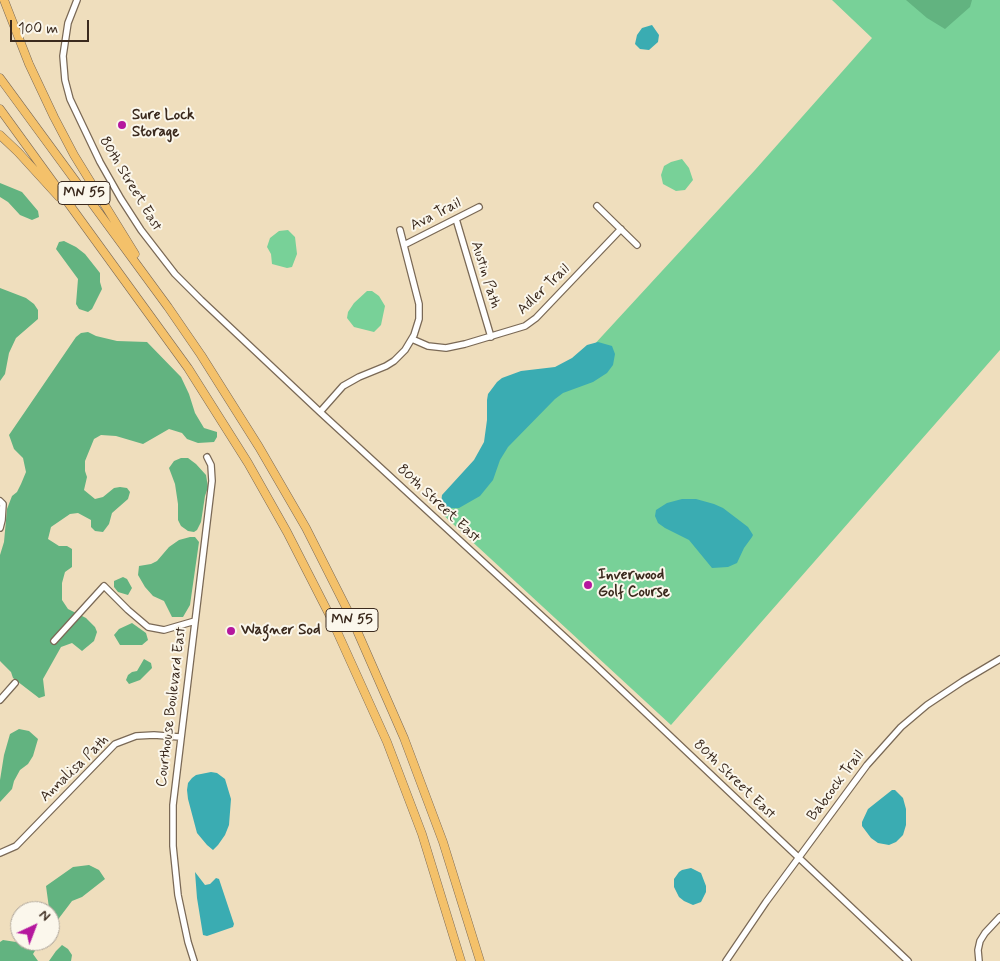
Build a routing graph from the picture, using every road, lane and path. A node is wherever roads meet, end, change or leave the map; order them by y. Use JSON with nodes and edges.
{"nodes":[{"id":1,"x":4,"y":0,"type":"edge"},
{"id":2,"x":77,"y":0,"type":"edge"},
{"id":3,"x":0,"y":78,"type":"edge"},
{"id":4,"x":0,"y":109,"type":"edge"},
{"id":5,"x":0,"y":135,"type":"edge"},
{"id":6,"x":598,"y":206,"type":"dead end"},
{"id":7,"x":479,"y":207,"type":"dead end"},
{"id":8,"x":456,"y":219,"type":"junction"},
{"id":9,"x":621,"y":229,"type":"junction"},
{"id":10,"x":400,"y":230,"type":"dead end"},
{"id":11,"x":404,"y":245,"type":"junction"},
{"id":12,"x":638,"y":245,"type":"dead end"},
{"id":13,"x":168,"y":307,"type":"junction"},
{"id":14,"x":150,"y":314,"type":"junction"},
{"id":15,"x":490,"y":337,"type":"junction"},
{"id":16,"x":412,"y":339,"type":"junction"},
{"id":17,"x":320,"y":412,"type":"junction"},
{"id":18,"x":207,"y":456,"type":"dead end"},
{"id":19,"x":1,"y":502,"type":"edge"},
{"id":20,"x":0,"y":528,"type":"edge"},
{"id":21,"x":194,"y":621,"type":"junction"},
{"id":22,"x":54,"y":641,"type":"dead end"},
{"id":23,"x":1000,"y":660,"type":"edge"},
{"id":24,"x":15,"y":683,"type":"dead end"},
{"id":25,"x":0,"y":700,"type":"edge"},
{"id":26,"x":180,"y":737,"type":"junction"},
{"id":27,"x":0,"y":853,"type":"edge"},
{"id":28,"x":798,"y":858,"type":"junction"},
{"id":29,"x":1000,"y":916,"type":"edge"},
{"id":30,"x":194,"y":961,"type":"edge"},
{"id":31,"x":462,"y":961,"type":"edge"},
{"id":32,"x":480,"y":961,"type":"edge"},
{"id":33,"x":726,"y":961,"type":"edge"},
{"id":34,"x":908,"y":961,"type":"edge"},
{"id":35,"x":979,"y":961,"type":"edge"}],
"edges":[{"from":1,"to":13,"type":"highway"},
{"from":2,"to":17,"type":"street","name":"80th Street East"},
{"from":3,"to":13,"type":"highway","number":"MN 55"},
{"from":4,"to":14,"type":"highway","number":"MN 55"},
{"from":5,"to":14,"type":"highway"},
{"from":6,"to":9,"type":"street"},
{"from":7,"to":8,"type":"street","name":"Ava Trail"},
{"from":8,"to":11,"type":"street","name":"Ava Trail"},
{"from":8,"to":15,"type":"street","name":"Austin Path"},
{"from":9,"to":12,"type":"street"},
{"from":9,"to":15,"type":"street","name":"Adler Trail"},
{"from":10,"to":11,"type":"street"},
{"from":11,"to":16,"type":"street"},
{"from":13,"to":32,"type":"highway","number":"MN 55"},
{"from":14,"to":31,"type":"highway","number":"MN 55"},
{"from":15,"to":16,"type":"street","name":"Adler Trail"},
{"from":16,"to":17,"type":"street"},
{"from":17,"to":28,"type":"street","name":"80th Street East"},
{"from":18,"to":21,"type":"street","name":"Courthouse Boulevard East"},
{"from":19,"to":20,"type":"street"},
{"from":21,"to":22,"type":"street"},
{"from":21,"to":26,"type":"street","name":"Courthouse Boulevard East"},
{"from":23,"to":28,"type":"street","name":"Babcock Trail"},
{"from":24,"to":25,"type":"street"},
{"from":26,"to":27,"type":"street","name":"Annalisa Path"},
{"from":26,"to":30,"type":"street","name":"Courthouse Boulevard East"},
{"from":28,"to":33,"type":"street","name":"Babcock Trail"},
{"from":28,"to":34,"type":"street","name":"80th Street East"},
{"from":29,"to":35,"type":"street"}]}
